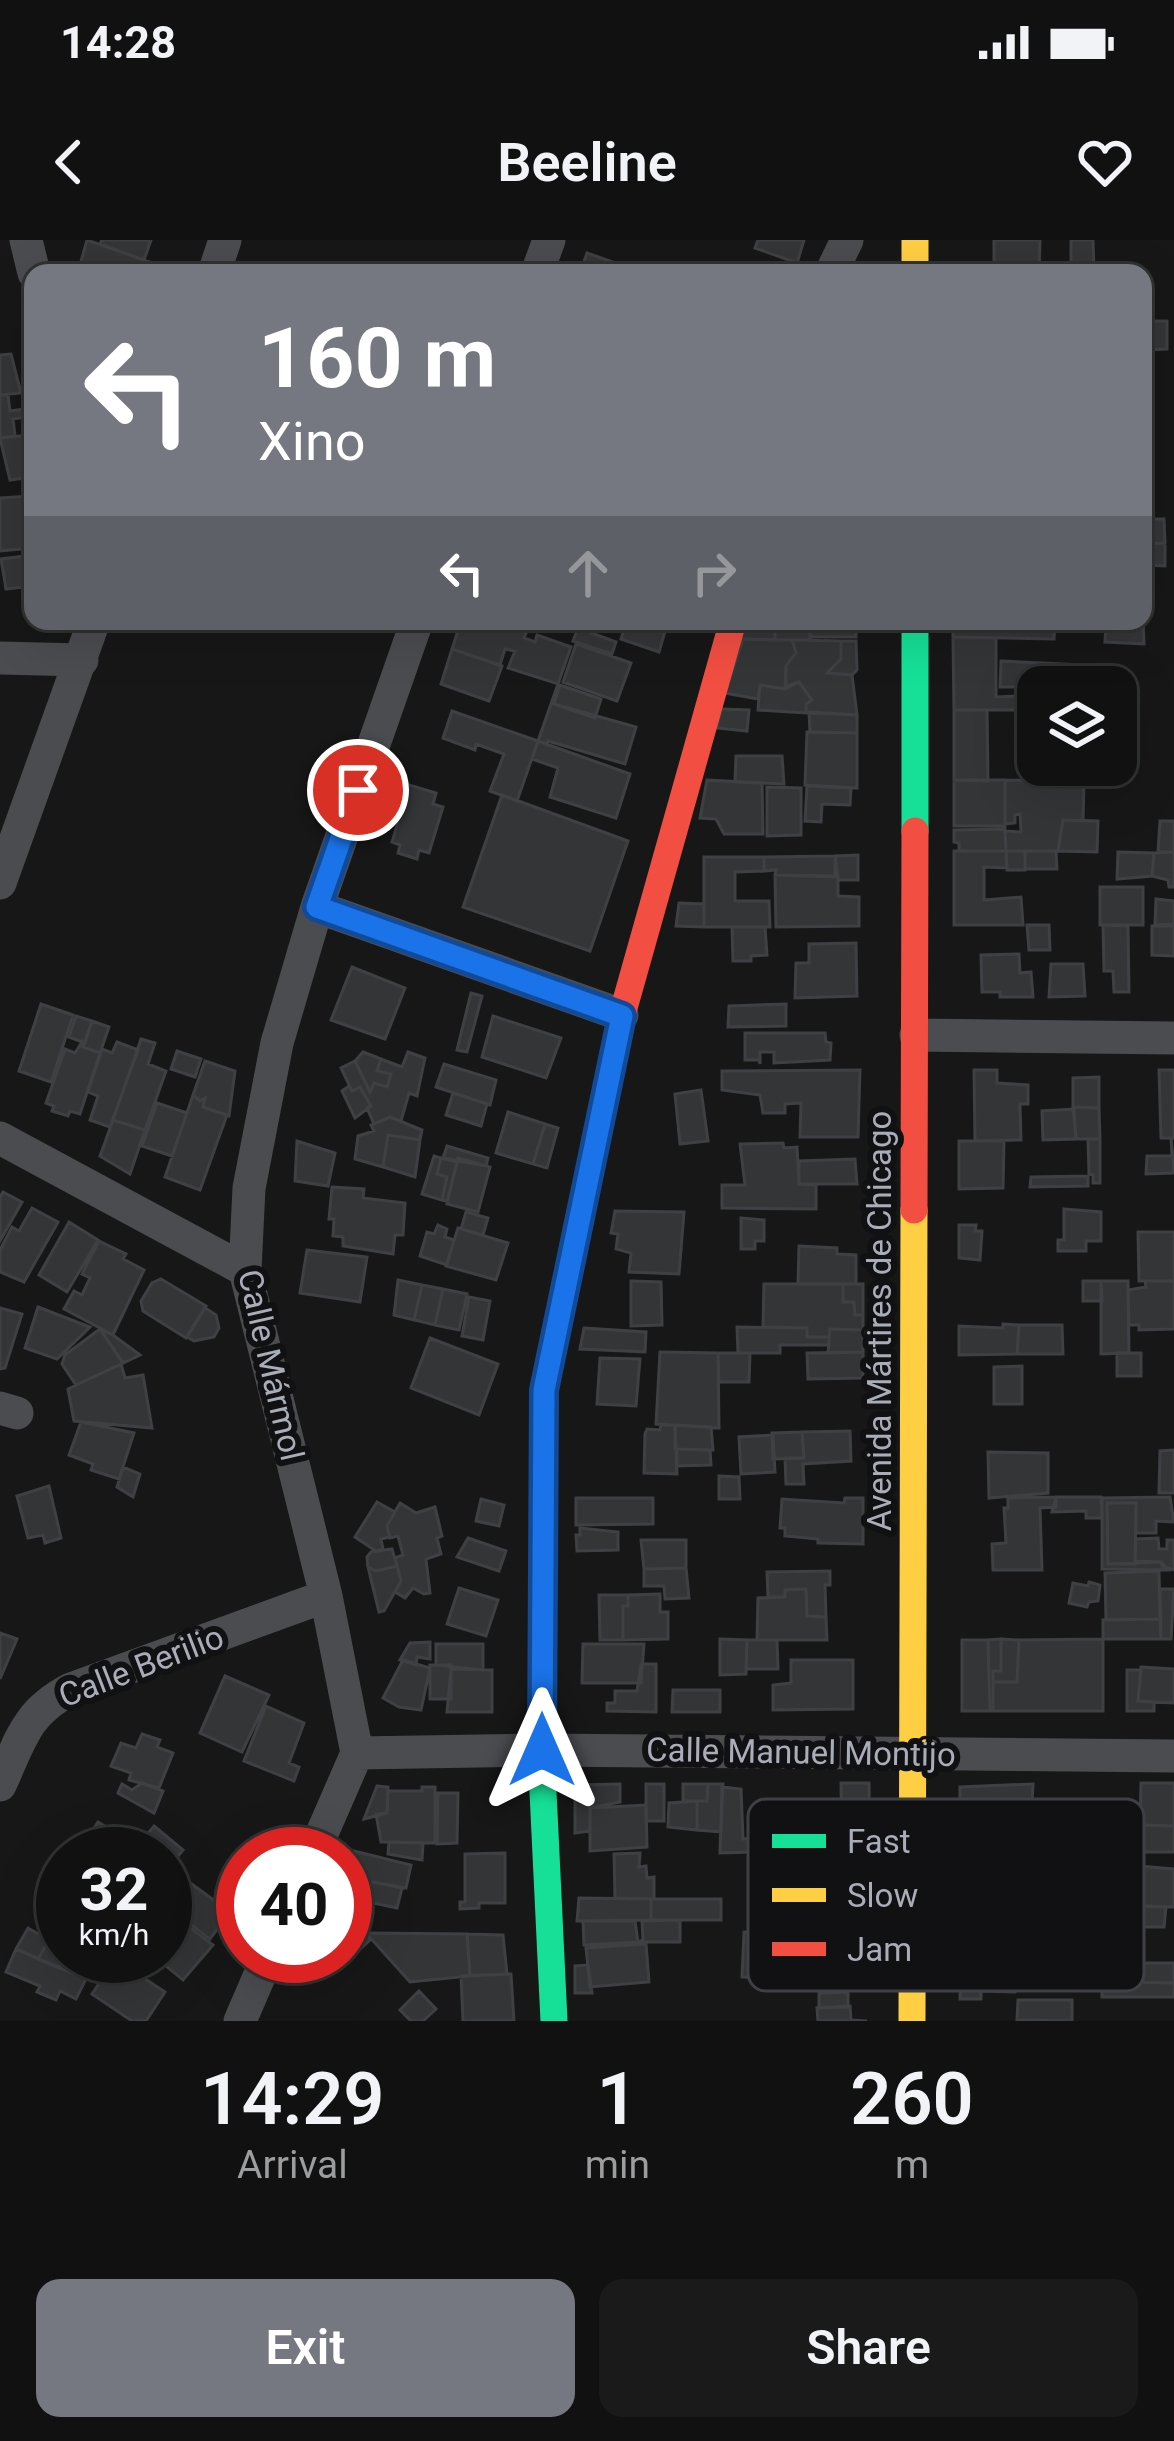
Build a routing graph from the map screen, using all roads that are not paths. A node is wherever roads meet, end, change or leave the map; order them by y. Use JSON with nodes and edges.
{"nodes":[{"id":1,"x":91,"y":630,"type":"edge"},
{"id":2,"x":414,"y":630,"type":"edge"},
{"id":3,"x":730,"y":630,"type":"edge"},
{"id":4,"x":915,"y":630,"type":"edge"},
{"id":5,"x":0,"y":658,"type":"edge"},
{"id":6,"x":82,"y":660,"type":"junction"},
{"id":7,"x":0,"y":883,"type":"edge"},
{"id":8,"x":317,"y":907,"type":"junction"},
{"id":9,"x":622,"y":1016,"type":"junction"},
{"id":10,"x":916,"y":1035,"type":"junction"},
{"id":11,"x":1174,"y":1038,"type":"edge"},
{"id":12,"x":0,"y":1138,"type":"edge"},
{"id":13,"x":245,"y":1270,"type":"junction"},
{"id":14,"x":326,"y":1597,"type":"junction"},
{"id":15,"x":542,"y":1750,"type":"junction"},
{"id":16,"x":357,"y":1753,"type":"junction"},
{"id":17,"x":915,"y":1754,"type":"junction"},
{"id":18,"x":1174,"y":1756,"type":"edge"},
{"id":19,"x":0,"y":1785,"type":"edge"},
{"id":20,"x":914,"y":1799,"type":"edge"},
{"id":21,"x":325,"y":1827,"type":"edge"},
{"id":22,"x":256,"y":1983,"type":"edge"},
{"id":23,"x":911,"y":1991,"type":"edge"},
{"id":24,"x":240,"y":2021,"type":"edge"},
{"id":25,"x":554,"y":2021,"type":"edge"},
{"id":26,"x":911,"y":2021,"type":"edge"}],
"edges":[{"from":1,"to":6,"type":"street"},
{"from":2,"to":8,"type":"street","name":"Calle Mármol"},
{"from":3,"to":9,"type":"main road"},
{"from":4,"to":10,"type":"main road","name":"Avenida Mártires de Chicago"},
{"from":5,"to":6,"type":"street"},
{"from":6,"to":7,"type":"street"},
{"from":8,"to":9,"type":"street"},
{"from":8,"to":13,"type":"street","name":"Calle Mármol"},
{"from":9,"to":15,"type":"main road"},
{"from":10,"to":11,"type":"street"},
{"from":10,"to":17,"type":"main road","name":"Avenida Mártires de Chicago"},
{"from":12,"to":13,"type":"street"},
{"from":13,"to":14,"type":"street","name":"Calle Mármol"},
{"from":14,"to":16,"type":"street","name":"Calle Mármol"},
{"from":14,"to":19,"type":"street","name":"Calle Berilio"},
{"from":15,"to":16,"type":"street","name":"Calle Manuel Montijo"},
{"from":15,"to":17,"type":"street","name":"Calle Manuel Montijo"},
{"from":15,"to":25,"type":"main road"},
{"from":16,"to":21,"type":"street"},
{"from":17,"to":18,"type":"street","name":"Calle Manuel Montijo"},
{"from":17,"to":20,"type":"main road","name":"Avenida Mártires de Chicago"},
{"from":22,"to":24,"type":"street"},
{"from":23,"to":26,"type":"main road","name":"Avenida Mártires de Chicago"}]}
